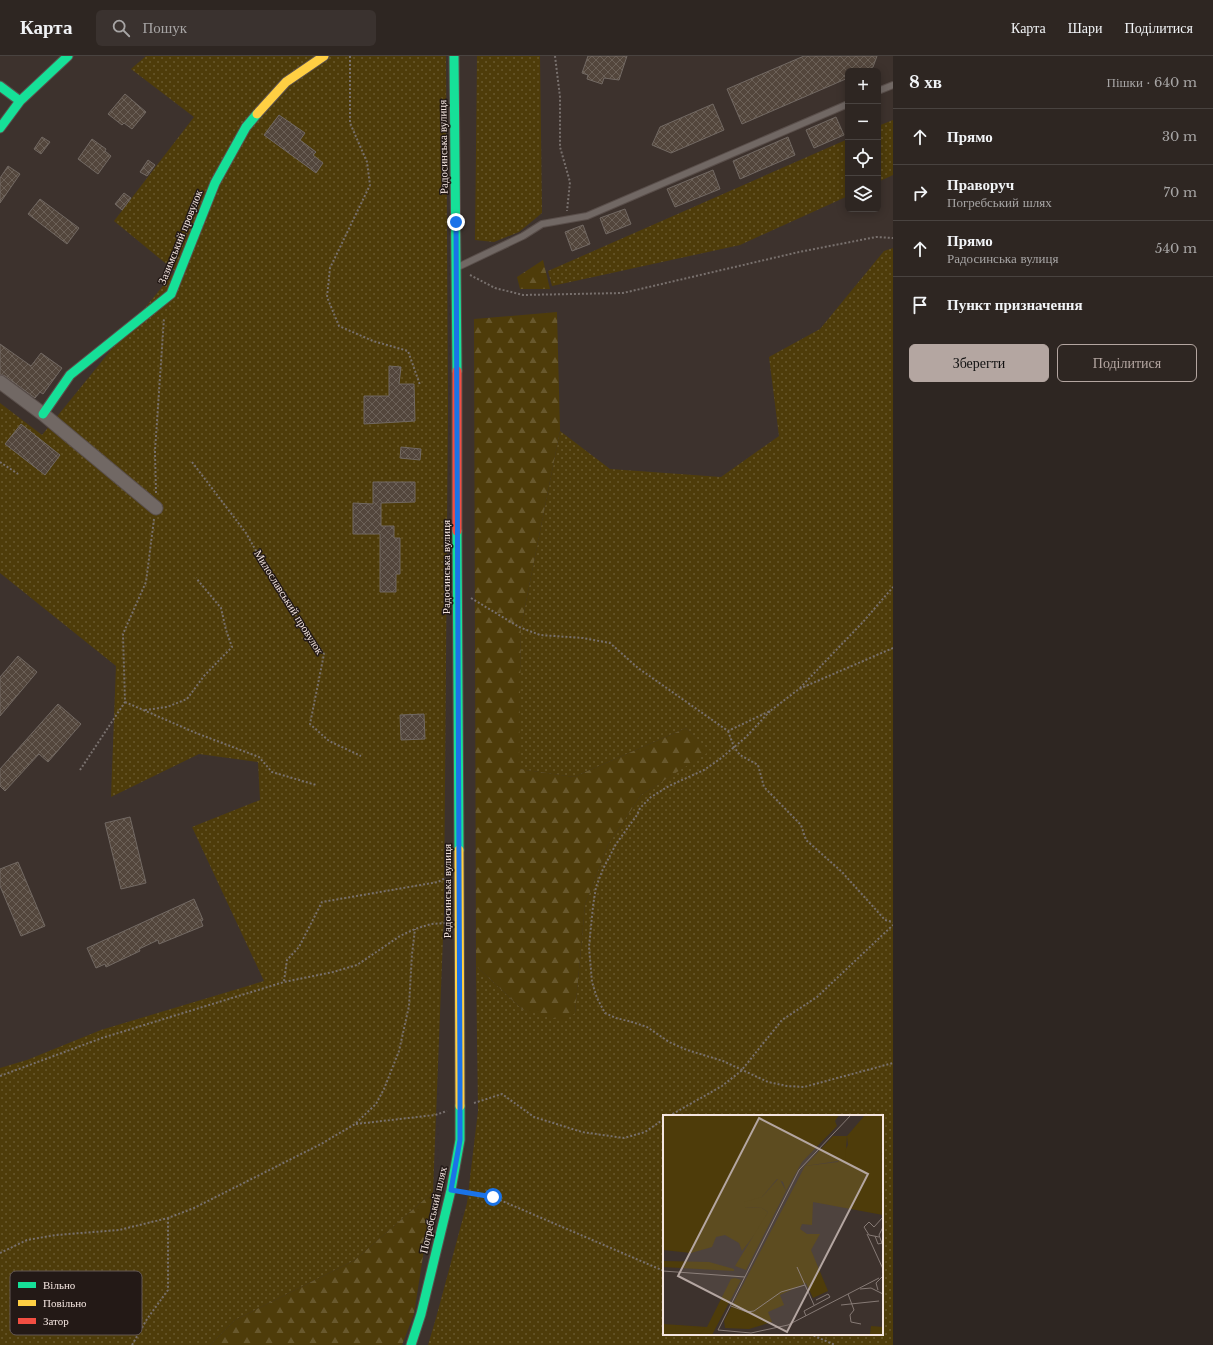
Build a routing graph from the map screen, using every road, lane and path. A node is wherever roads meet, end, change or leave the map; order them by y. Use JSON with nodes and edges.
{"nodes":[{"id":1,"x":68,"y":56,"type":"edge"},
{"id":2,"x":324,"y":56,"type":"edge"},
{"id":3,"x":350,"y":56,"type":"edge"},
{"id":4,"x":454,"y":56,"type":"edge"},
{"id":5,"x":555,"y":56,"type":"edge"},
{"id":6,"x":893,"y":85,"type":"edge"},
{"id":7,"x":0,"y":86,"type":"edge"},
{"id":8,"x":881,"y":90,"type":"edge"},
{"id":9,"x":20,"y":101,"type":"junction"},
{"id":10,"x":845,"y":105,"type":"edge"},
{"id":11,"x":0,"y":128,"type":"edge"},
{"id":12,"x":566,"y":220,"type":"junction"},
{"id":13,"x":893,"y":238,"type":"edge"},
{"id":14,"x":456,"y":268,"type":"junction"},
{"id":15,"x":166,"y":312,"type":"dead end"},
{"id":16,"x":0,"y":382,"type":"edge"},
{"id":17,"x":420,"y":385,"type":"dead end"},
{"id":18,"x":42,"y":414,"type":"junction"},
{"id":19,"x":0,"y":462,"type":"edge"},
{"id":20,"x":192,"y":462,"type":"dead end"},
{"id":21,"x":18,"y":474,"type":"dead end"},
{"id":22,"x":156,"y":508,"type":"junction"},
{"id":23,"x":196,"y":578,"type":"dead end"},
{"id":24,"x":893,"y":588,"type":"edge"},
{"id":25,"x":458,"y":590,"type":"junction"},
{"id":26,"x":893,"y":648,"type":"edge"},
{"id":27,"x":799,"y":689,"type":"junction"},
{"id":28,"x":125,"y":702,"type":"junction"},
{"id":29,"x":144,"y":710,"type":"junction"},
{"id":30,"x":770,"y":711,"type":"junction"},
{"id":31,"x":728,"y":731,"type":"junction"},
{"id":32,"x":734,"y":747,"type":"junction"},
{"id":33,"x":361,"y":756,"type":"dead end"},
{"id":34,"x":80,"y":770,"type":"dead end"},
{"id":35,"x":316,"y":785,"type":"dead end"},
{"id":36,"x":459,"y":869,"type":"junction"},
{"id":37,"x":460,"y":922,"type":"junction"},
{"id":38,"x":893,"y":924,"type":"edge"},
{"id":39,"x":415,"y":928,"type":"junction"},
{"id":40,"x":284,"y":982,"type":"junction"},
{"id":41,"x":893,"y":1063,"type":"edge"},
{"id":42,"x":741,"y":1071,"type":"junction"},
{"id":43,"x":0,"y":1076,"type":"edge"},
{"id":44,"x":460,"y":1078,"type":"joint"},
{"id":45,"x":460,"y":1107,"type":"junction"},
{"id":46,"x":671,"y":1115,"type":"edge"},
{"id":47,"x":663,"y":1120,"type":"edge"},
{"id":48,"x":355,"y":1124,"type":"junction"},
{"id":49,"x":451,"y":1190,"type":"junction"},
{"id":50,"x":168,"y":1218,"type":"junction"},
{"id":51,"x":0,"y":1253,"type":"edge"},
{"id":52,"x":663,"y":1271,"type":"edge"},
{"id":53,"x":142,"y":1326,"type":"edge"},
{"id":54,"x":137,"y":1335,"type":"edge"},
{"id":55,"x":812,"y":1335,"type":"edge"},
{"id":56,"x":132,"y":1345,"type":"edge"},
{"id":57,"x":411,"y":1345,"type":"edge"},
{"id":58,"x":835,"y":1345,"type":"edge"}],
"edges":[{"from":1,"to":9,"type":"main road"},
{"from":2,"to":18,"type":"main road","name":"Зазимський провулок"},
{"from":3,"to":17,"type":"path"},
{"from":4,"to":14,"type":"main road","name":"Радосинська вулиця"},
{"from":5,"to":12,"type":"path"},
{"from":6,"to":8,"type":"lane"},
{"from":7,"to":9,"type":"main road"},
{"from":9,"to":11,"type":"main road"},
{"from":10,"to":12,"type":"lane"},
{"from":12,"to":14,"type":"lane"},
{"from":13,"to":14,"type":"path"},
{"from":14,"to":25,"type":"main road","name":"Радосинська вулиця"},
{"from":15,"to":22,"type":"path"},
{"from":16,"to":18,"type":"street"},
{"from":18,"to":22,"type":"street"},
{"from":19,"to":21,"type":"path"},
{"from":20,"to":33,"type":"path","name":"Милославський провулок"},
{"from":22,"to":28,"type":"path"},
{"from":23,"to":29,"type":"path"},
{"from":24,"to":27,"type":"path"},
{"from":25,"to":31,"type":"path"},
{"from":25,"to":36,"type":"main road","name":"Радосинська вулиця"},
{"from":26,"to":27,"type":"path"},
{"from":27,"to":30,"type":"path"},
{"from":28,"to":29,"type":"path"},
{"from":28,"to":34,"type":"path"},
{"from":29,"to":35,"type":"path"},
{"from":30,"to":31,"type":"path"},
{"from":30,"to":32,"type":"path"},
{"from":31,"to":32,"type":"path"},
{"from":32,"to":38,"type":"path"},
{"from":32,"to":42,"type":"path"},
{"from":36,"to":37,"type":"main road","name":"Радосинська вулиця"},
{"from":36,"to":40,"type":"path"},
{"from":37,"to":39,"type":"path"},
{"from":37,"to":44,"type":"main road","name":"Радосинська вулиця"},
{"from":38,"to":42,"type":"path"},
{"from":39,"to":40,"type":"path"},
{"from":39,"to":48,"type":"path"},
{"from":40,"to":43,"type":"path"},
{"from":41,"to":42,"type":"path"},
{"from":42,"to":46,"type":"path"},
{"from":44,"to":45,"type":"main road","name":"Погребський шлях"},
{"from":45,"to":47,"type":"path"},
{"from":45,"to":48,"type":"path"},
{"from":45,"to":49,"type":"main road","name":"Погребський шлях"},
{"from":48,"to":50,"type":"path"},
{"from":49,"to":52,"type":"path"},
{"from":49,"to":57,"type":"main road","name":"Погребський шлях"},
{"from":50,"to":51,"type":"path"},
{"from":50,"to":53,"type":"path"},
{"from":54,"to":56,"type":"path"},
{"from":55,"to":58,"type":"path"}]}
